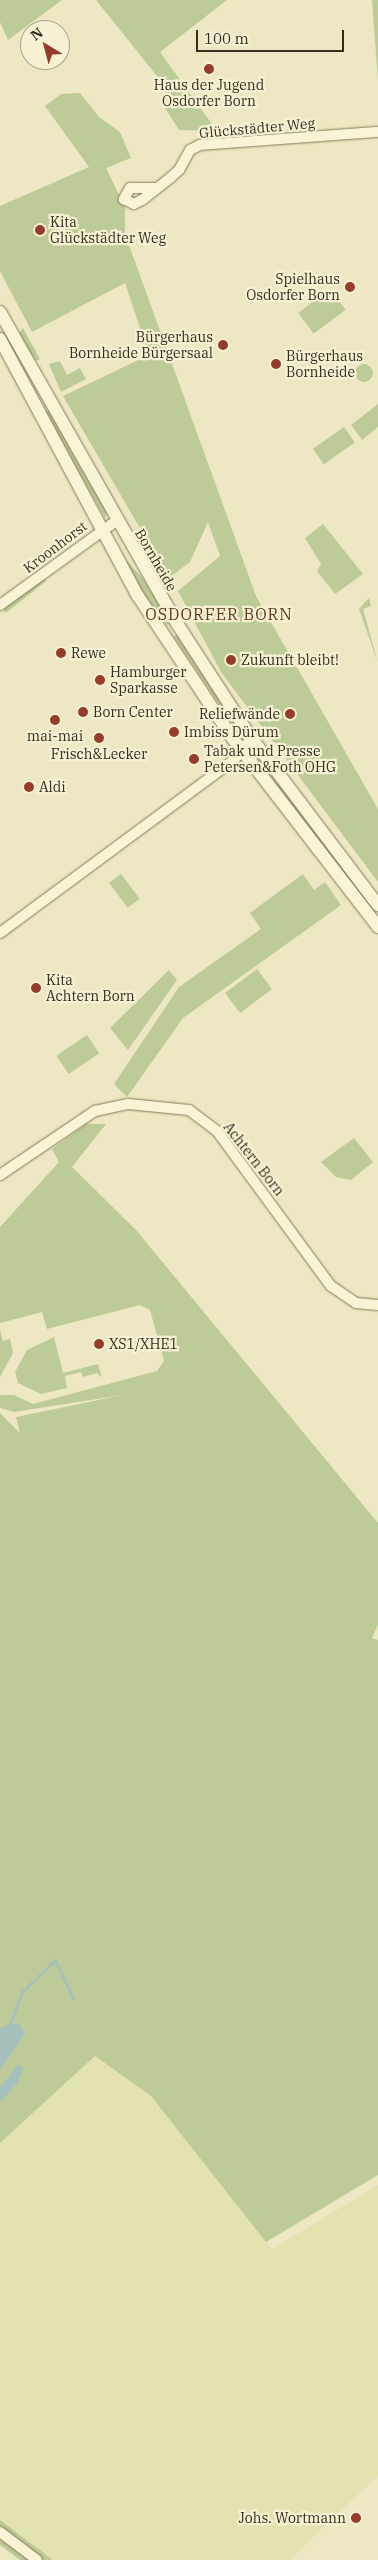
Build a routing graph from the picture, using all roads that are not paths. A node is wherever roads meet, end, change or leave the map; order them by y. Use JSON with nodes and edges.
{"nodes":[{"id":1,"x":378,"y":132,"type":"edge"},
{"id":2,"x":157,"y":188,"type":"dead end"},
{"id":3,"x":0,"y":312,"type":"edge"},
{"id":4,"x":0,"y":339,"type":"edge"},
{"id":5,"x":116,"y":521,"type":"junction"},
{"id":6,"x":102,"y":529,"type":"junction"},
{"id":7,"x":139,"y":563,"type":"junction"},
{"id":8,"x":0,"y":604,"type":"edge"},
{"id":9,"x":252,"y":738,"type":"junction"},
{"id":10,"x":244,"y":752,"type":"junction"},
{"id":11,"x":293,"y":791,"type":"junction"},
{"id":12,"x":378,"y":906,"type":"edge"},
{"id":13,"x":378,"y":926,"type":"edge"},
{"id":14,"x":0,"y":933,"type":"edge"},
{"id":15,"x":0,"y":1175,"type":"edge"},
{"id":16,"x":378,"y":1305,"type":"edge"},
{"id":17,"x":0,"y":2532,"type":"edge"},
{"id":18,"x":37,"y":2560,"type":"edge"}],
"edges":[{"from":1,"to":2,"type":"street","name":"Glückstädter Weg"},
{"from":3,"to":5,"type":"street","name":"Bornheide"},
{"from":4,"to":6,"type":"street"},
{"from":5,"to":6,"type":"street","name":"Kroonhorst"},
{"from":5,"to":7,"type":"street","name":"Bornheide"},
{"from":6,"to":7,"type":"street"},
{"from":6,"to":8,"type":"street","name":"Kroonhorst"},
{"from":6,"to":10,"type":"street"},
{"from":7,"to":9,"type":"street","name":"Bornheide"},
{"from":9,"to":10,"type":"street"},
{"from":9,"to":11,"type":"street","name":"Bornheide"},
{"from":10,"to":11,"type":"street"},
{"from":10,"to":13,"type":"street"},
{"from":10,"to":14,"type":"street"},
{"from":11,"to":12,"type":"street","name":"Bornheide"},
{"from":15,"to":16,"type":"street","name":"Achtern Born"},
{"from":17,"to":18,"type":"street"}]}
